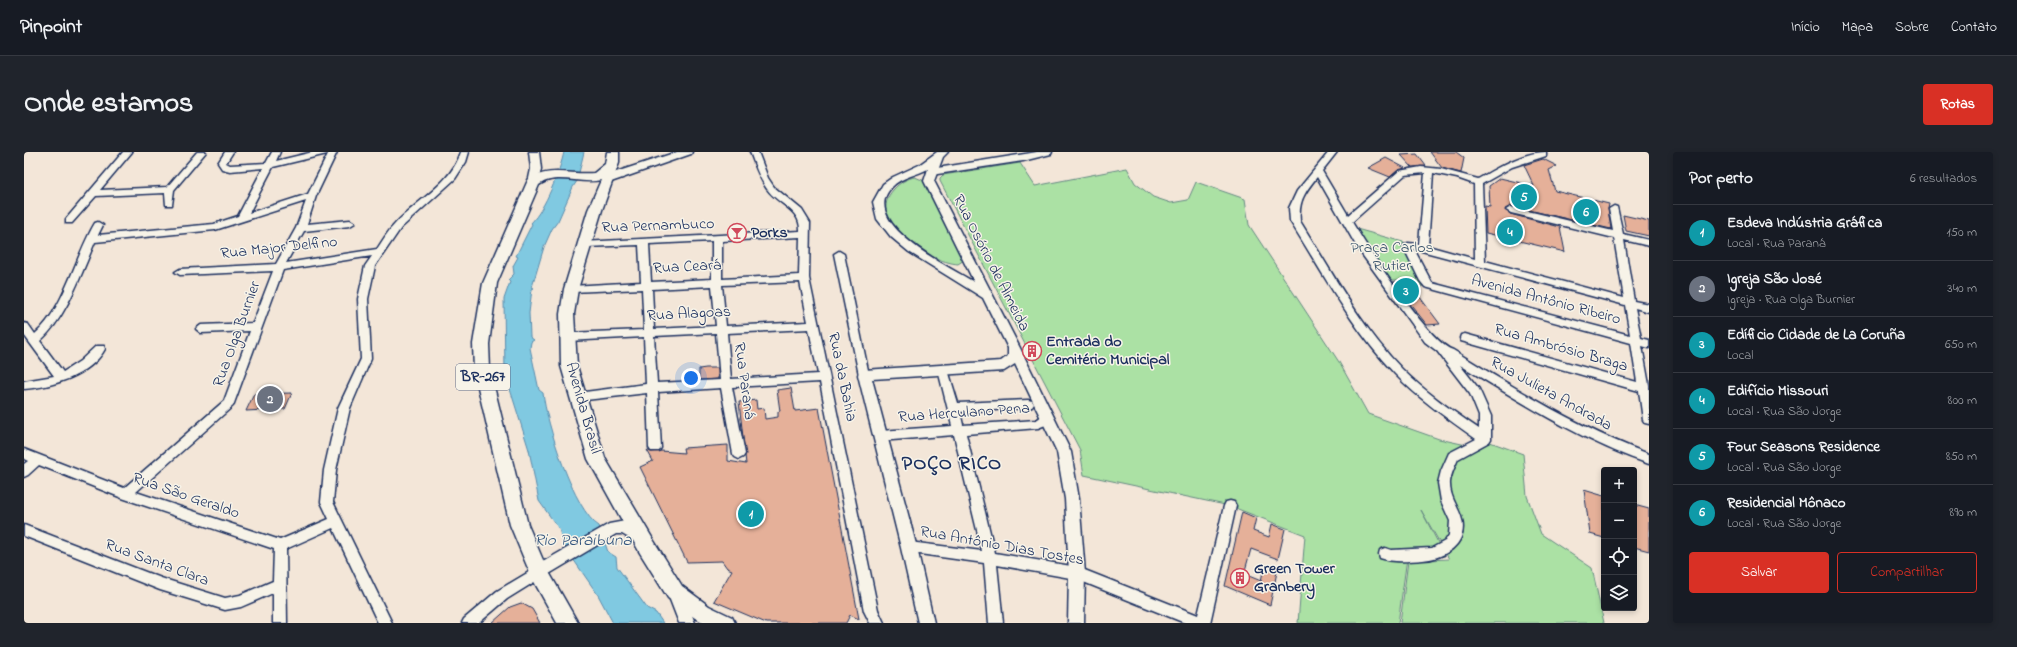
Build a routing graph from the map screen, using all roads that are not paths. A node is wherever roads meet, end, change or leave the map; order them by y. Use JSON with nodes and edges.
{"nodes":[{"id":1,"x":128,"y":152,"type":"edge"},
{"id":2,"x":202,"y":152,"type":"edge"},
{"id":3,"x":229,"y":152,"type":"edge"},
{"id":4,"x":276,"y":152,"type":"edge"},
{"id":5,"x":324,"y":152,"type":"edge"},
{"id":6,"x":333,"y":152,"type":"edge"},
{"id":7,"x":465,"y":152,"type":"edge"},
{"id":8,"x":534,"y":152,"type":"edge"},
{"id":9,"x":670,"y":152,"type":"edge"},
{"id":10,"x":687,"y":152,"type":"edge"},
{"id":11,"x":754,"y":152,"type":"edge"},
{"id":12,"x":1048,"y":152,"type":"edge"},
{"id":13,"x":1333,"y":152,"type":"edge"},
{"id":14,"x":940,"y":154,"type":"edge"},
{"id":15,"x":1543,"y":154,"type":"dead end"},
{"id":16,"x":660,"y":158,"type":"junction"},
{"id":17,"x":269,"y":165,"type":"junction"},
{"id":18,"x":943,"y":170,"type":"junction"},
{"id":19,"x":1318,"y":171,"type":"junction"},
{"id":20,"x":1429,"y":171,"type":"junction"},
{"id":21,"x":605,"y":173,"type":"edge"},
{"id":22,"x":540,"y":176,"type":"junction"},
{"id":23,"x":908,"y":176,"type":"junction"},
{"id":24,"x":930,"y":179,"type":"junction"},
{"id":25,"x":1478,"y":182,"type":"junction"},
{"id":26,"x":170,"y":190,"type":"junction"},
{"id":27,"x":93,"y":193,"type":"junction"},
{"id":28,"x":312,"y":196,"type":"junction"},
{"id":29,"x":169,"y":203,"type":"dead end"},
{"id":30,"x":1614,"y":209,"type":"dead end"},
{"id":31,"x":1511,"y":210,"type":"dead end"},
{"id":32,"x":242,"y":218,"type":"junction"},
{"id":33,"x":69,"y":221,"type":"dead end"},
{"id":34,"x":1347,"y":221,"type":"junction"},
{"id":35,"x":350,"y":223,"type":"dead end"},
{"id":36,"x":98,"y":225,"type":"dead end"},
{"id":37,"x":301,"y":228,"type":"junction"},
{"id":38,"x":804,"y":234,"type":"junction"},
{"id":39,"x":1618,"y":236,"type":"junction"},
{"id":40,"x":91,"y":239,"type":"junction"},
{"id":41,"x":717,"y":239,"type":"junction"},
{"id":42,"x":644,"y":241,"type":"junction"},
{"id":43,"x":1649,"y":243,"type":"edge"},
{"id":44,"x":585,"y":244,"type":"junction"},
{"id":45,"x":1423,"y":248,"type":"junction"},
{"id":46,"x":382,"y":251,"type":"junction"},
{"id":47,"x":839,"y":254,"type":"dead end"},
{"id":48,"x":970,"y":261,"type":"junction"},
{"id":49,"x":1480,"y":263,"type":"junction"},
{"id":50,"x":279,"y":267,"type":"junction"},
{"id":51,"x":945,"y":269,"type":"junction"},
{"id":52,"x":180,"y":272,"type":"dead end"},
{"id":53,"x":804,"y":278,"type":"junction"},
{"id":54,"x":717,"y":281,"type":"junction"},
{"id":55,"x":646,"y":284,"type":"junction"},
{"id":56,"x":571,"y":289,"type":"junction"},
{"id":57,"x":988,"y":297,"type":"junction"},
{"id":58,"x":1630,"y":303,"type":"junction"},
{"id":59,"x":1649,"y":308,"type":"edge"},
{"id":60,"x":813,"y":325,"type":"junction"},
{"id":61,"x":24,"y":327,"type":"edge"},
{"id":62,"x":257,"y":327,"type":"junction"},
{"id":63,"x":721,"y":328,"type":"junction"},
{"id":64,"x":201,"y":329,"type":"dead end"},
{"id":65,"x":648,"y":333,"type":"junction"},
{"id":66,"x":567,"y":337,"type":"junction"},
{"id":67,"x":1465,"y":338,"type":"dead end"},
{"id":68,"x":1636,"y":340,"type":"junction"},
{"id":69,"x":34,"y":341,"type":"junction"},
{"id":70,"x":1649,"y":344,"type":"edge"},
{"id":71,"x":1014,"y":348,"type":"junction"},
{"id":72,"x":1441,"y":348,"type":"junction"},
{"id":73,"x":100,"y":349,"type":"dead end"},
{"id":74,"x":1004,"y":366,"type":"junction"},
{"id":75,"x":943,"y":370,"type":"junction"},
{"id":76,"x":864,"y":375,"type":"junction"},
{"id":77,"x":62,"y":378,"type":"junction"},
{"id":78,"x":824,"y":378,"type":"junction"},
{"id":79,"x":1029,"y":379,"type":"junction"},
{"id":80,"x":726,"y":384,"type":"junction"},
{"id":81,"x":24,"y":385,"type":"edge"},
{"id":82,"x":651,"y":388,"type":"junction"},
{"id":83,"x":1646,"y":389,"type":"edge"},
{"id":84,"x":577,"y":397,"type":"junction"},
{"id":85,"x":1028,"y":404,"type":"dead end"},
{"id":86,"x":954,"y":408,"type":"junction"},
{"id":87,"x":1047,"y":416,"type":"junction"},
{"id":88,"x":1649,"y":420,"type":"edge"},
{"id":89,"x":959,"y":430,"type":"junction"},
{"id":90,"x":880,"y":436,"type":"junction"},
{"id":91,"x":1485,"y":439,"type":"junction"},
{"id":92,"x":655,"y":448,"type":"dead end"},
{"id":93,"x":24,"y":454,"type":"edge"},
{"id":94,"x":738,"y":454,"type":"dead end"},
{"id":95,"x":37,"y":459,"type":"junction"},
{"id":96,"x":1649,"y":460,"type":"edge"},
{"id":97,"x":24,"y":472,"type":"edge"},
{"id":98,"x":126,"y":494,"type":"junction"},
{"id":99,"x":1230,"y":506,"type":"dead end"},
{"id":100,"x":336,"y":521,"type":"junction"},
{"id":101,"x":24,"y":530,"type":"edge"},
{"id":102,"x":280,"y":546,"type":"junction"},
{"id":103,"x":647,"y":547,"type":"junction"},
{"id":104,"x":909,"y":548,"type":"junction"},
{"id":105,"x":1385,"y":554,"type":"dead end"},
{"id":106,"x":990,"y":558,"type":"junction"},
{"id":107,"x":545,"y":568,"type":"junction"},
{"id":108,"x":1077,"y":573,"type":"junction"},
{"id":109,"x":280,"y":584,"type":"junction"},
{"id":110,"x":675,"y":592,"type":"junction"},
{"id":111,"x":280,"y":623,"type":"edge"},
{"id":112,"x":385,"y":623,"type":"edge"},
{"id":113,"x":468,"y":623,"type":"edge"},
{"id":114,"x":568,"y":623,"type":"edge"},
{"id":115,"x":687,"y":623,"type":"edge"},
{"id":116,"x":725,"y":623,"type":"edge"},
{"id":117,"x":877,"y":623,"type":"edge"},
{"id":118,"x":926,"y":623,"type":"edge"},
{"id":119,"x":996,"y":623,"type":"edge"},
{"id":120,"x":1076,"y":623,"type":"edge"},
{"id":121,"x":1202,"y":623,"type":"edge"}],
"edges":[{"from":1,"to":27,"type":"street"},
{"from":2,"to":26,"type":"street"},
{"from":3,"to":17,"type":"street"},
{"from":4,"to":17,"type":"street"},
{"from":5,"to":17,"type":"street"},
{"from":6,"to":28,"type":"street","name":"Rua Olga Burnier"},
{"from":7,"to":46,"type":"street"},
{"from":8,"to":22,"type":"main road"},
{"from":9,"to":16,"type":"main road"},
{"from":10,"to":16,"type":"main road"},
{"from":11,"to":38,"type":"street","name":"Rua da Bahia"},
{"from":12,"to":18,"type":"street"},
{"from":13,"to":19,"type":"street"},
{"from":14,"to":23,"type":"main road"},
{"from":14,"to":24,"type":"main road"},
{"from":15,"to":25,"type":"street"},
{"from":16,"to":21,"type":"main road"},
{"from":17,"to":32,"type":"street"},
{"from":18,"to":24,"type":"street"},
{"from":18,"to":24,"type":"street"},
{"from":19,"to":34,"type":"street"},
{"from":19,"to":91,"type":"street"},
{"from":20,"to":25,"type":"street"},
{"from":20,"to":34,"type":"street"},
{"from":20,"to":45,"type":"street"},
{"from":21,"to":22,"type":"highway"},
{"from":21,"to":44,"type":"highway","name":"Avenida Brasil"},
{"from":22,"to":107,"type":"highway","number":"BR-267"},
{"from":23,"to":24,"type":"main road"},
{"from":23,"to":51,"type":"main road"},
{"from":24,"to":48,"type":"main road","name":"Rua Osório de Almeida"},
{"from":25,"to":49,"type":"street"},
{"from":26,"to":27,"type":"street"},
{"from":26,"to":29,"type":"street"},
{"from":27,"to":33,"type":"street"},
{"from":28,"to":32,"type":"street"},
{"from":28,"to":37,"type":"street","name":"Rua Olga Burnier"},
{"from":30,"to":39,"type":"street"},
{"from":31,"to":39,"type":"street"},
{"from":32,"to":40,"type":"street"},
{"from":34,"to":72,"type":"street"},
{"from":35,"to":37,"type":"street"},
{"from":36,"to":40,"type":"street"},
{"from":37,"to":50,"type":"street","name":"Rua Olga Burnier"},
{"from":38,"to":41,"type":"street","name":"Rua Pernambuco"},
{"from":38,"to":53,"type":"street","name":"Rua da Bahia"},
{"from":39,"to":43,"type":"street"},
{"from":39,"to":58,"type":"street"},
{"from":40,"to":69,"type":"street"},
{"from":41,"to":42,"type":"street","name":"Rua Pernambuco"},
{"from":41,"to":54,"type":"street","name":"Rua Paraná"},
{"from":42,"to":44,"type":"street","name":"Rua Pernambuco"},
{"from":42,"to":55,"type":"street"},
{"from":44,"to":56,"type":"highway","name":"Avenida Brasil"},
{"from":45,"to":49,"type":"street"},
{"from":45,"to":68,"type":"street","name":"Avenida Antônio Ribeiro"},
{"from":46,"to":50,"type":"street","name":"Rua Major Delfino"},
{"from":46,"to":100,"type":"street"},
{"from":47,"to":76,"type":"street","name":"Rua da Bahia"},
{"from":48,"to":51,"type":"main road"},
{"from":48,"to":57,"type":"main road","name":"Rua Osório de Almeida"},
{"from":49,"to":58,"type":"street"},
{"from":50,"to":52,"type":"street","name":"Rua Major Delfino"},
{"from":50,"to":62,"type":"street","name":"Rua Olga Burnier"},
{"from":51,"to":57,"type":"main road"},
{"from":53,"to":54,"type":"street","name":"Rua Ceará"},
{"from":53,"to":60,"type":"street","name":"Rua da Bahia"},
{"from":54,"to":55,"type":"street","name":"Rua Ceará"},
{"from":54,"to":63,"type":"street","name":"Rua Paraná"},
{"from":55,"to":56,"type":"street","name":"Rua Ceará"},
{"from":55,"to":65,"type":"street"},
{"from":56,"to":66,"type":"highway","name":"Avenida Brasil"},
{"from":57,"to":71,"type":"main road","name":"Rua Osório de Almeida"},
{"from":58,"to":59,"type":"street"},
{"from":58,"to":68,"type":"street"},
{"from":60,"to":63,"type":"street","name":"Rua Alagoas"},
{"from":60,"to":78,"type":"street","name":"Rua da Bahia"},
{"from":61,"to":69,"type":"street"},
{"from":62,"to":64,"type":"street"},
{"from":62,"to":98,"type":"street","name":"Rua Olga Burnier"},
{"from":63,"to":65,"type":"street","name":"Rua Alagoas"},
{"from":63,"to":80,"type":"street","name":"Rua Paraná"},
{"from":65,"to":66,"type":"street","name":"Rua Alagoas"},
{"from":65,"to":82,"type":"street"},
{"from":66,"to":84,"type":"highway","name":"Avenida Brasil"},
{"from":67,"to":83,"type":"street","name":"Rua Ambrósio Braga"},
{"from":68,"to":70,"type":"street","name":"Avenida Antônio Ribeiro"},
{"from":68,"to":83,"type":"street"},
{"from":69,"to":77,"type":"street"},
{"from":71,"to":74,"type":"main road"},
{"from":71,"to":79,"type":"main road","name":"Rua Osório de Almeida"},
{"from":72,"to":91,"type":"street"},
{"from":72,"to":96,"type":"street","name":"Rua Julieta Andrada"},
{"from":73,"to":77,"type":"street"},
{"from":74,"to":75,"type":"main road"},
{"from":74,"to":79,"type":"main road"},
{"from":75,"to":76,"type":"main road"},
{"from":75,"to":86,"type":"street"},
{"from":76,"to":90,"type":"main road","name":"Rua da Bahia"},
{"from":77,"to":81,"type":"street"},
{"from":78,"to":80,"type":"street"},
{"from":78,"to":117,"type":"street","name":"Rua da Bahia"},
{"from":79,"to":87,"type":"main road","name":"Rua Osório de Almeida"},
{"from":80,"to":82,"type":"street"},
{"from":80,"to":94,"type":"street","name":"Rua Paraná"},
{"from":82,"to":84,"type":"street"},
{"from":82,"to":92,"type":"street"},
{"from":83,"to":88,"type":"street"},
{"from":84,"to":103,"type":"highway","name":"Avenida Brasil"},
{"from":85,"to":86,"type":"street"},
{"from":86,"to":89,"type":"street"},
{"from":87,"to":89,"type":"street","name":"Rua Herculano Pena"},
{"from":87,"to":108,"type":"main road","name":"Rua Osório de Almeida"},
{"from":89,"to":90,"type":"street","name":"Rua Herculano Pena"},
{"from":89,"to":106,"type":"street"},
{"from":90,"to":104,"type":"main road","name":"Rua da Bahia"},
{"from":91,"to":105,"type":"street"},
{"from":93,"to":95,"type":"street","name":"Rua São Geraldo"},
{"from":95,"to":97,"type":"street"},
{"from":95,"to":98,"type":"street","name":"Rua São Geraldo"},
{"from":98,"to":102,"type":"street","name":"Rua São Geraldo"},
{"from":99,"to":121,"type":"street"},
{"from":100,"to":102,"type":"street"},
{"from":100,"to":112,"type":"street"},
{"from":101,"to":109,"type":"street","name":"Rua Santa Clara"},
{"from":102,"to":109,"type":"street"},
{"from":103,"to":107,"type":"main road"},
{"from":103,"to":110,"type":"highway","name":"Avenida Brasil"},
{"from":104,"to":106,"type":"street","name":"Rua Antônio Dias Tostes"},
{"from":104,"to":118,"type":"main road","name":"Rua da Bahia"},
{"from":106,"to":108,"type":"street","name":"Rua Antônio Dias Tostes"},
{"from":106,"to":119,"type":"street"},
{"from":107,"to":113,"type":"street"},
{"from":107,"to":114,"type":"highway","number":"BR-267"},
{"from":108,"to":120,"type":"main road","name":"Rua Osório de Almeida"},
{"from":108,"to":121,"type":"street","name":"Rua Antônio Dias Tostes"},
{"from":109,"to":111,"type":"street"},
{"from":110,"to":115,"type":"main road","name":"Avenida Brasil"},
{"from":110,"to":116,"type":"highway"}]}
